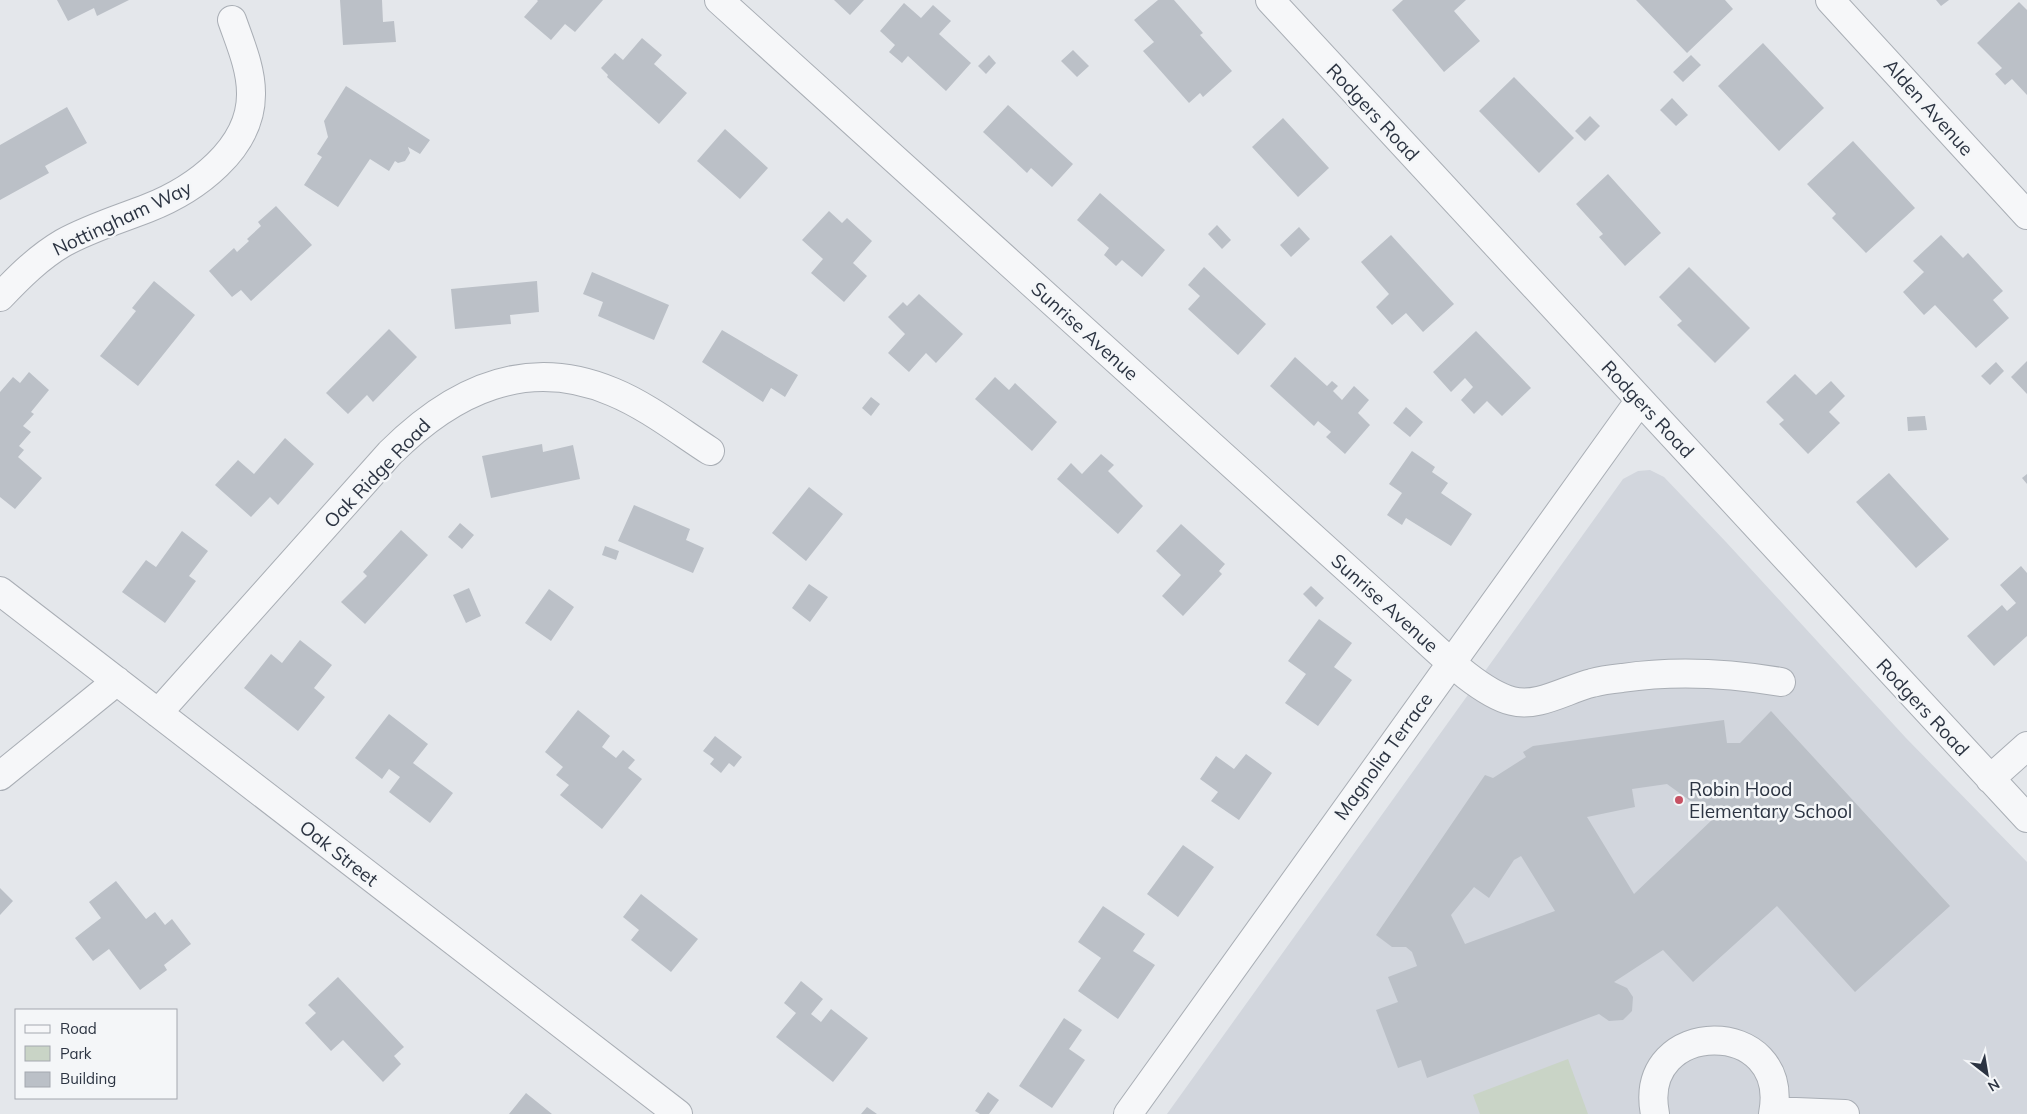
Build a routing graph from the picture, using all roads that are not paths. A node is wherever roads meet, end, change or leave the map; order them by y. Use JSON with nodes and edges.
{"nodes":[{"id":1,"x":719,"y":0,"type":"edge"},
{"id":2,"x":1270,"y":0,"type":"edge"},
{"id":3,"x":1830,"y":0,"type":"edge"},
{"id":4,"x":232,"y":20,"type":"dead end"},
{"id":5,"x":2027,"y":215,"type":"edge"},
{"id":6,"x":0,"y":297,"type":"edge"},
{"id":7,"x":1640,"y":400,"type":"junction"},
{"id":8,"x":710,"y":451,"type":"dead end"},
{"id":9,"x":0,"y":591,"type":"edge"},
{"id":10,"x":1451,"y":662,"type":"junction"},
{"id":11,"x":116,"y":681,"type":"junction"},
{"id":12,"x":1781,"y":682,"type":"dead end"},
{"id":13,"x":158,"y":713,"type":"junction"},
{"id":14,"x":2027,"y":746,"type":"edge"},
{"id":15,"x":0,"y":776,"type":"edge"},
{"id":16,"x":1990,"y":779,"type":"junction"},
{"id":17,"x":2027,"y":818,"type":"edge"},
{"id":18,"x":1773,"y":1112,"type":"edge"},
{"id":19,"x":674,"y":1113,"type":"edge"},
{"id":20,"x":1128,"y":1114,"type":"edge"},
{"id":21,"x":1655,"y":1114,"type":"edge"},
{"id":22,"x":1845,"y":1114,"type":"edge"}],
"edges":[{"from":1,"to":10,"type":"street","name":"Sunrise Avenue"},
{"from":2,"to":7,"type":"street","name":"Rodgers Road"},
{"from":3,"to":5,"type":"street","name":"Alden Avenue"},
{"from":4,"to":6,"type":"street","name":"Nottingham Way"},
{"from":7,"to":10,"type":"street","name":"Magnolia Terrace"},
{"from":7,"to":16,"type":"street","name":"Rodgers Road"},
{"from":8,"to":13,"type":"street","name":"Oak Ridge Road"},
{"from":9,"to":11,"type":"street","name":"Oak Street"},
{"from":10,"to":12,"type":"street","name":"Sunrise Avenue"},
{"from":10,"to":20,"type":"street","name":"Magnolia Terrace"},
{"from":11,"to":13,"type":"street","name":"Oak Street"},
{"from":11,"to":15,"type":"street"},
{"from":13,"to":19,"type":"street","name":"Oak Street"},
{"from":14,"to":16,"type":"street"},
{"from":16,"to":17,"type":"street","name":"Rodgers Road"},
{"from":18,"to":21,"type":"street"},
{"from":18,"to":22,"type":"street"}]}
